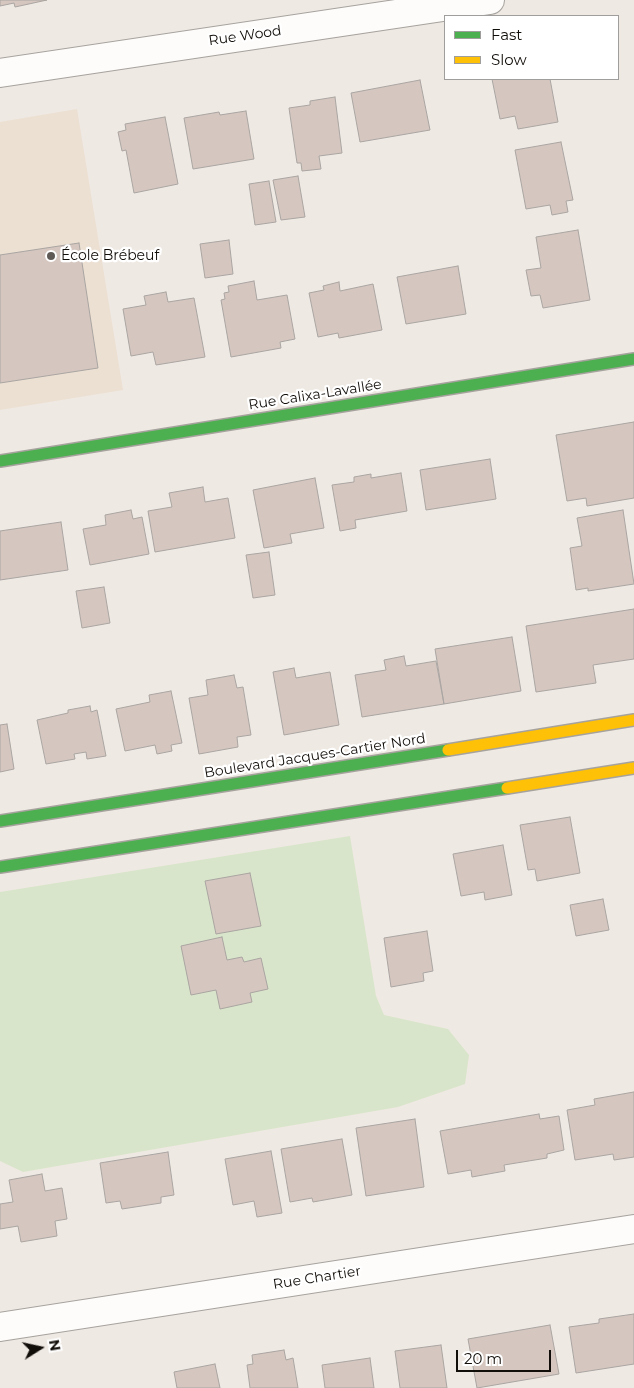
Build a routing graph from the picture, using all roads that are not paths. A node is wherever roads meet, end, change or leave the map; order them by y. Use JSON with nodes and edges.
{"nodes":[{"id":1,"x":490,"y":0,"type":"edge"},
{"id":2,"x":0,"y":73,"type":"edge"},
{"id":3,"x":634,"y":359,"type":"edge"},
{"id":4,"x":0,"y":461,"type":"edge"},
{"id":5,"x":634,"y":720,"type":"edge"},
{"id":6,"x":634,"y":768,"type":"edge"},
{"id":7,"x":0,"y":821,"type":"edge"},
{"id":8,"x":0,"y":867,"type":"edge"},
{"id":9,"x":634,"y":1229,"type":"edge"},
{"id":10,"x":0,"y":1327,"type":"edge"}],
"edges":[{"from":1,"to":2,"type":"street","name":"Rue Wood"},
{"from":3,"to":4,"type":"main road","name":"Rue Calixa-Lavallée"},
{"from":5,"to":7,"type":"main road","name":"Boulevard Jacques-Cartier Nord"},
{"from":6,"to":8,"type":"main road"},
{"from":9,"to":10,"type":"street","name":"Rue Chartier"}]}
